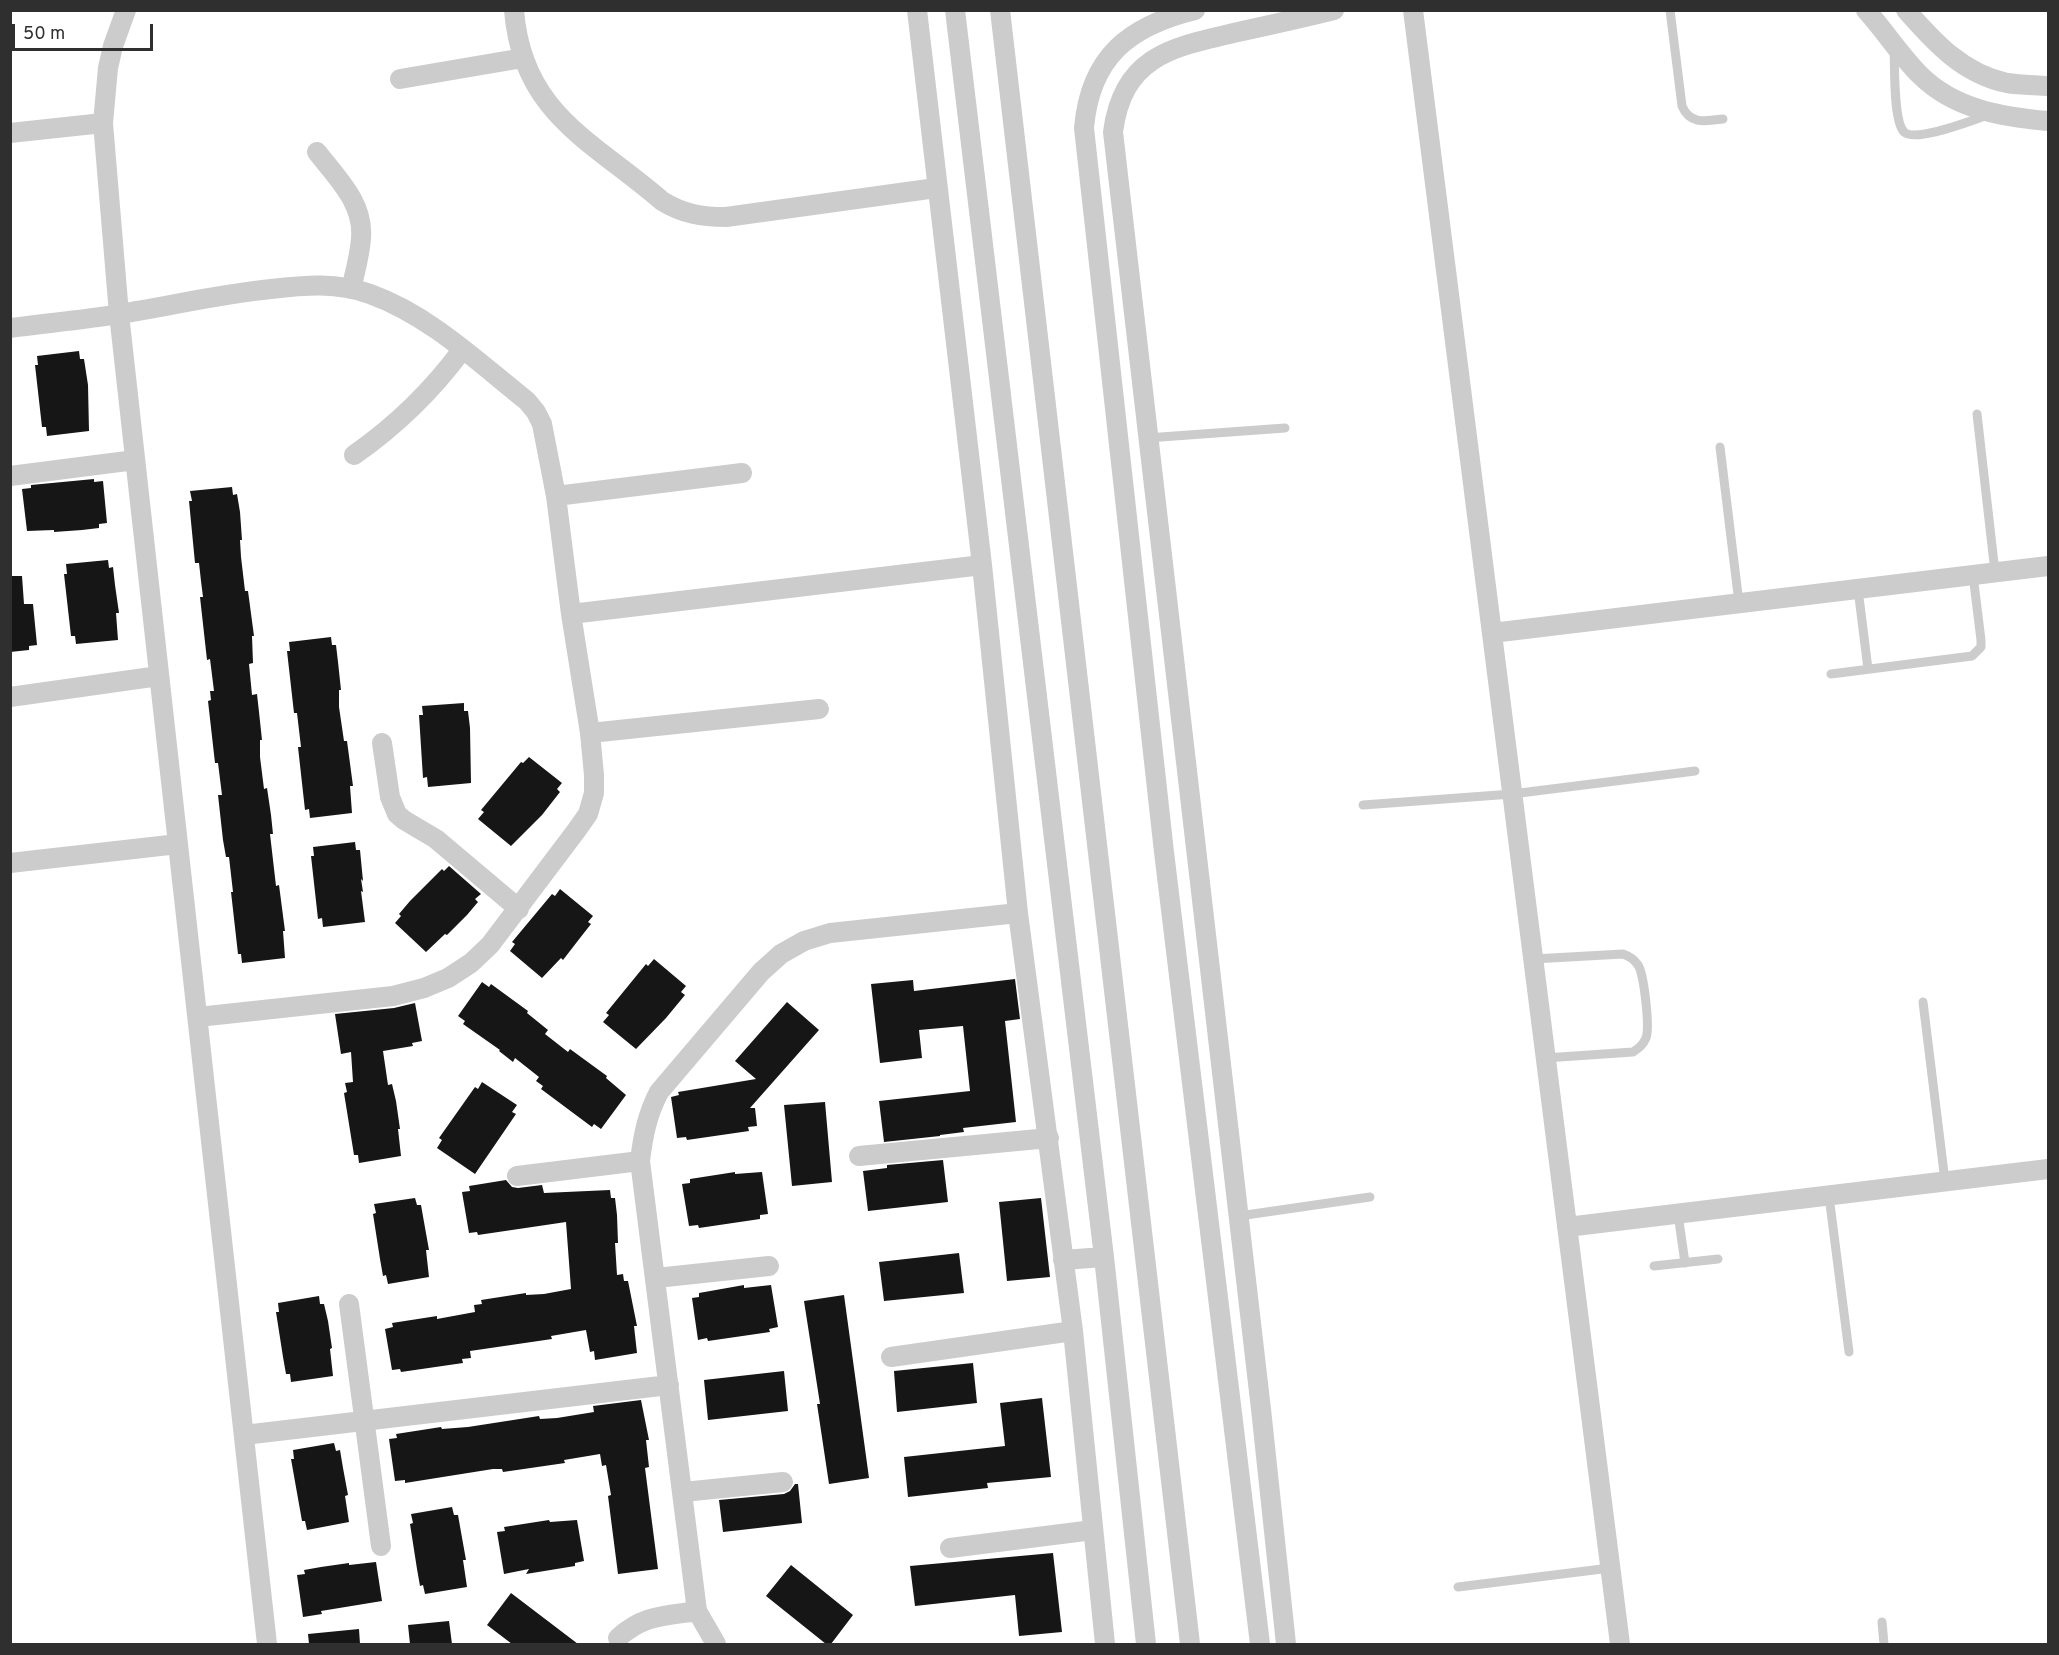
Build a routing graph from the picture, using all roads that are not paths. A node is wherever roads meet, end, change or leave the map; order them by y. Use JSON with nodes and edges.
{"nodes":[{"id":1,"x":126,"y":10,"type":"edge"},
{"id":2,"x":514,"y":10,"type":"edge"},
{"id":3,"x":916,"y":10,"type":"edge"},
{"id":4,"x":955,"y":10,"type":"edge"},
{"id":5,"x":1000,"y":10,"type":"edge"},
{"id":6,"x":1195,"y":10,"type":"edge"},
{"id":7,"x":1334,"y":10,"type":"edge"},
{"id":8,"x":1413,"y":10,"type":"edge"},
{"id":9,"x":1670,"y":10,"type":"edge"},
{"id":10,"x":1866,"y":10,"type":"edge"},
{"id":11,"x":1906,"y":10,"type":"edge"},
{"id":12,"x":1893,"y":44,"type":"junction"},
{"id":13,"x":523,"y":58,"type":"junction"},
{"id":14,"x":400,"y":79,"type":"dead end"},
{"id":15,"x":2049,"y":86,"type":"edge"},
{"id":16,"x":1993,"y":114,"type":"junction"},
{"id":17,"x":1723,"y":119,"type":"dead end"},
{"id":18,"x":2049,"y":121,"type":"edge"},
{"id":19,"x":103,"y":123,"type":"junction"},
{"id":20,"x":10,"y":133,"type":"edge"},
{"id":21,"x":317,"y":152,"type":"dead end"},
{"id":22,"x":936,"y":188,"type":"junction"},
{"id":23,"x":1124,"y":240,"type":"junction"},
{"id":24,"x":1096,"y":244,"type":"junction"},
{"id":25,"x":351,"y":289,"type":"junction"},
{"id":26,"x":119,"y":314,"type":"junction"},
{"id":27,"x":10,"y":328,"type":"edge"},
{"id":28,"x":462,"y":350,"type":"junction"},
{"id":29,"x":1977,"y":414,"type":"dead end"},
{"id":30,"x":1285,"y":428,"type":"dead end"},
{"id":31,"x":1147,"y":438,"type":"junction"},
{"id":32,"x":1720,"y":447,"type":"dead end"},
{"id":33,"x":354,"y":455,"type":"dead end"},
{"id":34,"x":135,"y":460,"type":"junction"},
{"id":35,"x":742,"y":473,"type":"dead end"},
{"id":36,"x":10,"y":476,"type":"edge"},
{"id":37,"x":556,"y":496,"type":"junction"},
{"id":38,"x":981,"y":565,"type":"junction"},
{"id":39,"x":2049,"y":566,"type":"edge"},
{"id":40,"x":1995,"y":572,"type":"junction"},
{"id":41,"x":1974,"y":575,"type":"junction"},
{"id":42,"x":1858,"y":589,"type":"junction"},
{"id":43,"x":1739,"y":603,"type":"junction"},
{"id":44,"x":571,"y":614,"type":"junction"},
{"id":45,"x":1492,"y":633,"type":"junction"},
{"id":46,"x":1868,"y":669,"type":"junction"},
{"id":47,"x":1832,"y":674,"type":"dead end"},
{"id":48,"x":159,"y":676,"type":"junction"},
{"id":49,"x":10,"y":697,"type":"edge"},
{"id":50,"x":819,"y":709,"type":"dead end"},
{"id":51,"x":590,"y":733,"type":"junction"},
{"id":52,"x":382,"y":743,"type":"dead end"},
{"id":53,"x":1695,"y":771,"type":"dead end"},
{"id":54,"x":1512,"y":794,"type":"junction"},
{"id":55,"x":1363,"y":805,"type":"dead end"},
{"id":56,"x":178,"y":844,"type":"junction"},
{"id":57,"x":1195,"y":848,"type":"junction"},
{"id":58,"x":1164,"y":852,"type":"junction"},
{"id":59,"x":10,"y":863,"type":"edge"},
{"id":60,"x":519,"y":909,"type":"junction"},
{"id":61,"x":1018,"y":913,"type":"junction"},
{"id":62,"x":1533,"y":959,"type":"junction"},
{"id":63,"x":1923,"y":1002,"type":"dead end"},
{"id":64,"x":198,"y":1017,"type":"junction"},
{"id":65,"x":1545,"y":1058,"type":"junction"},
{"id":66,"x":1049,"y":1138,"type":"junction"},
{"id":67,"x":859,"y":1156,"type":"dead end"},
{"id":68,"x":640,"y":1161,"type":"junction"},
{"id":69,"x":2049,"y":1169,"type":"edge"},
{"id":70,"x":517,"y":1176,"type":"dead end"},
{"id":71,"x":1946,"y":1181,"type":"junction"},
{"id":72,"x":1829,"y":1196,"type":"junction"},
{"id":73,"x":1370,"y":1197,"type":"dead end"},
{"id":74,"x":1678,"y":1214,"type":"junction"},
{"id":75,"x":1239,"y":1216,"type":"junction"},
{"id":76,"x":1567,"y":1227,"type":"junction"},
{"id":77,"x":1104,"y":1257,"type":"junction"},
{"id":78,"x":1718,"y":1259,"type":"dead end"},
{"id":79,"x":1063,"y":1260,"type":"junction"},
{"id":80,"x":1684,"y":1263,"type":"junction"},
{"id":81,"x":769,"y":1266,"type":"dead end"},
{"id":82,"x":1654,"y":1266,"type":"dead end"},
{"id":83,"x":656,"y":1278,"type":"junction"},
{"id":84,"x":349,"y":1304,"type":"dead end"},
{"id":85,"x":1073,"y":1331,"type":"junction"},
{"id":86,"x":1850,"y":1352,"type":"dead end"},
{"id":87,"x":891,"y":1357,"type":"dead end"},
{"id":88,"x":669,"y":1385,"type":"junction"},
{"id":89,"x":364,"y":1421,"type":"junction"},
{"id":90,"x":244,"y":1435,"type":"junction"},
{"id":91,"x":783,"y":1482,"type":"dead end"},
{"id":92,"x":683,"y":1492,"type":"junction"},
{"id":93,"x":1093,"y":1530,"type":"junction"},
{"id":94,"x":381,"y":1546,"type":"dead end"},
{"id":95,"x":950,"y":1548,"type":"dead end"},
{"id":96,"x":1610,"y":1568,"type":"junction"},
{"id":97,"x":1458,"y":1587,"type":"dead end"},
{"id":98,"x":697,"y":1611,"type":"junction"},
{"id":99,"x":1882,"y":1622,"type":"dead end"},
{"id":100,"x":618,"y":1638,"type":"dead end"},
{"id":101,"x":267,"y":1644,"type":"edge"},
{"id":102,"x":716,"y":1644,"type":"edge"},
{"id":103,"x":1105,"y":1644,"type":"edge"},
{"id":104,"x":1146,"y":1644,"type":"edge"},
{"id":105,"x":1190,"y":1644,"type":"edge"},
{"id":106,"x":1260,"y":1644,"type":"edge"},
{"id":107,"x":1286,"y":1644,"type":"edge"},
{"id":108,"x":1620,"y":1644,"type":"edge"},
{"id":109,"x":1884,"y":1644,"type":"edge"}],
"edges":[{"from":1,"to":19,"type":"street"},
{"from":2,"to":13,"type":"street"},
{"from":3,"to":22,"type":"street"},
{"from":4,"to":77,"type":"street"},
{"from":5,"to":105,"type":"street"},
{"from":6,"to":24,"type":"street"},
{"from":7,"to":23,"type":"street"},
{"from":8,"to":45,"type":"street"},
{"from":9,"to":17,"type":"lane"},
{"from":10,"to":12,"type":"street"},
{"from":11,"to":15,"type":"street"},
{"from":12,"to":16,"type":"street"},
{"from":12,"to":16,"type":"lane"},
{"from":13,"to":14,"type":"street"},
{"from":13,"to":22,"type":"street"},
{"from":16,"to":18,"type":"street"},
{"from":19,"to":20,"type":"street"},
{"from":19,"to":26,"type":"street"},
{"from":21,"to":25,"type":"street"},
{"from":22,"to":38,"type":"street"},
{"from":23,"to":24,"type":"street"},
{"from":23,"to":31,"type":"street"},
{"from":24,"to":58,"type":"street"},
{"from":25,"to":26,"type":"street"},
{"from":25,"to":28,"type":"street"},
{"from":26,"to":27,"type":"street"},
{"from":26,"to":34,"type":"street"},
{"from":28,"to":33,"type":"street"},
{"from":28,"to":37,"type":"street"},
{"from":29,"to":40,"type":"lane"},
{"from":30,"to":31,"type":"lane"},
{"from":31,"to":57,"type":"street"},
{"from":32,"to":43,"type":"lane"},
{"from":34,"to":36,"type":"street"},
{"from":34,"to":48,"type":"street"},
{"from":35,"to":37,"type":"street"},
{"from":37,"to":44,"type":"street"},
{"from":38,"to":44,"type":"street"},
{"from":38,"to":61,"type":"street"},
{"from":39,"to":40,"type":"street"},
{"from":40,"to":41,"type":"street"},
{"from":41,"to":42,"type":"street"},
{"from":41,"to":46,"type":"lane"},
{"from":42,"to":43,"type":"street"},
{"from":42,"to":46,"type":"lane"},
{"from":43,"to":45,"type":"street"},
{"from":44,"to":51,"type":"street"},
{"from":45,"to":54,"type":"street"},
{"from":46,"to":47,"type":"lane"},
{"from":48,"to":49,"type":"street"},
{"from":48,"to":56,"type":"street"},
{"from":50,"to":51,"type":"street"},
{"from":51,"to":60,"type":"street"},
{"from":52,"to":60,"type":"street"},
{"from":53,"to":54,"type":"lane"},
{"from":54,"to":55,"type":"lane"},
{"from":54,"to":62,"type":"street"},
{"from":56,"to":59,"type":"street"},
{"from":56,"to":64,"type":"street"},
{"from":57,"to":58,"type":"street"},
{"from":57,"to":75,"type":"street"},
{"from":58,"to":106,"type":"street"},
{"from":60,"to":64,"type":"street"},
{"from":61,"to":66,"type":"street"},
{"from":61,"to":68,"type":"street"},
{"from":62,"to":65,"type":"street"},
{"from":62,"to":65,"type":"lane"},
{"from":63,"to":71,"type":"lane"},
{"from":64,"to":90,"type":"street"},
{"from":65,"to":76,"type":"street"},
{"from":66,"to":67,"type":"street"},
{"from":66,"to":79,"type":"street"},
{"from":68,"to":70,"type":"street"},
{"from":68,"to":83,"type":"street"},
{"from":69,"to":71,"type":"street"},
{"from":71,"to":72,"type":"street"},
{"from":72,"to":74,"type":"street"},
{"from":72,"to":86,"type":"lane"},
{"from":73,"to":75,"type":"lane"},
{"from":74,"to":76,"type":"street"},
{"from":74,"to":80,"type":"lane"},
{"from":75,"to":107,"type":"street"},
{"from":76,"to":96,"type":"street"},
{"from":77,"to":79,"type":"street"},
{"from":77,"to":104,"type":"street"},
{"from":78,"to":80,"type":"lane"},
{"from":79,"to":85,"type":"street"},
{"from":80,"to":82,"type":"lane"},
{"from":81,"to":83,"type":"street"},
{"from":83,"to":88,"type":"street"},
{"from":84,"to":89,"type":"street"},
{"from":85,"to":87,"type":"street"},
{"from":85,"to":93,"type":"street"},
{"from":88,"to":89,"type":"street"},
{"from":88,"to":92,"type":"street"},
{"from":89,"to":90,"type":"street"},
{"from":89,"to":94,"type":"street"},
{"from":90,"to":101,"type":"street"},
{"from":91,"to":92,"type":"street"},
{"from":92,"to":98,"type":"street"},
{"from":93,"to":95,"type":"street"},
{"from":93,"to":103,"type":"street"},
{"from":96,"to":97,"type":"lane"},
{"from":96,"to":108,"type":"street"},
{"from":98,"to":100,"type":"street"},
{"from":98,"to":102,"type":"street"},
{"from":99,"to":109,"type":"lane"}]}
